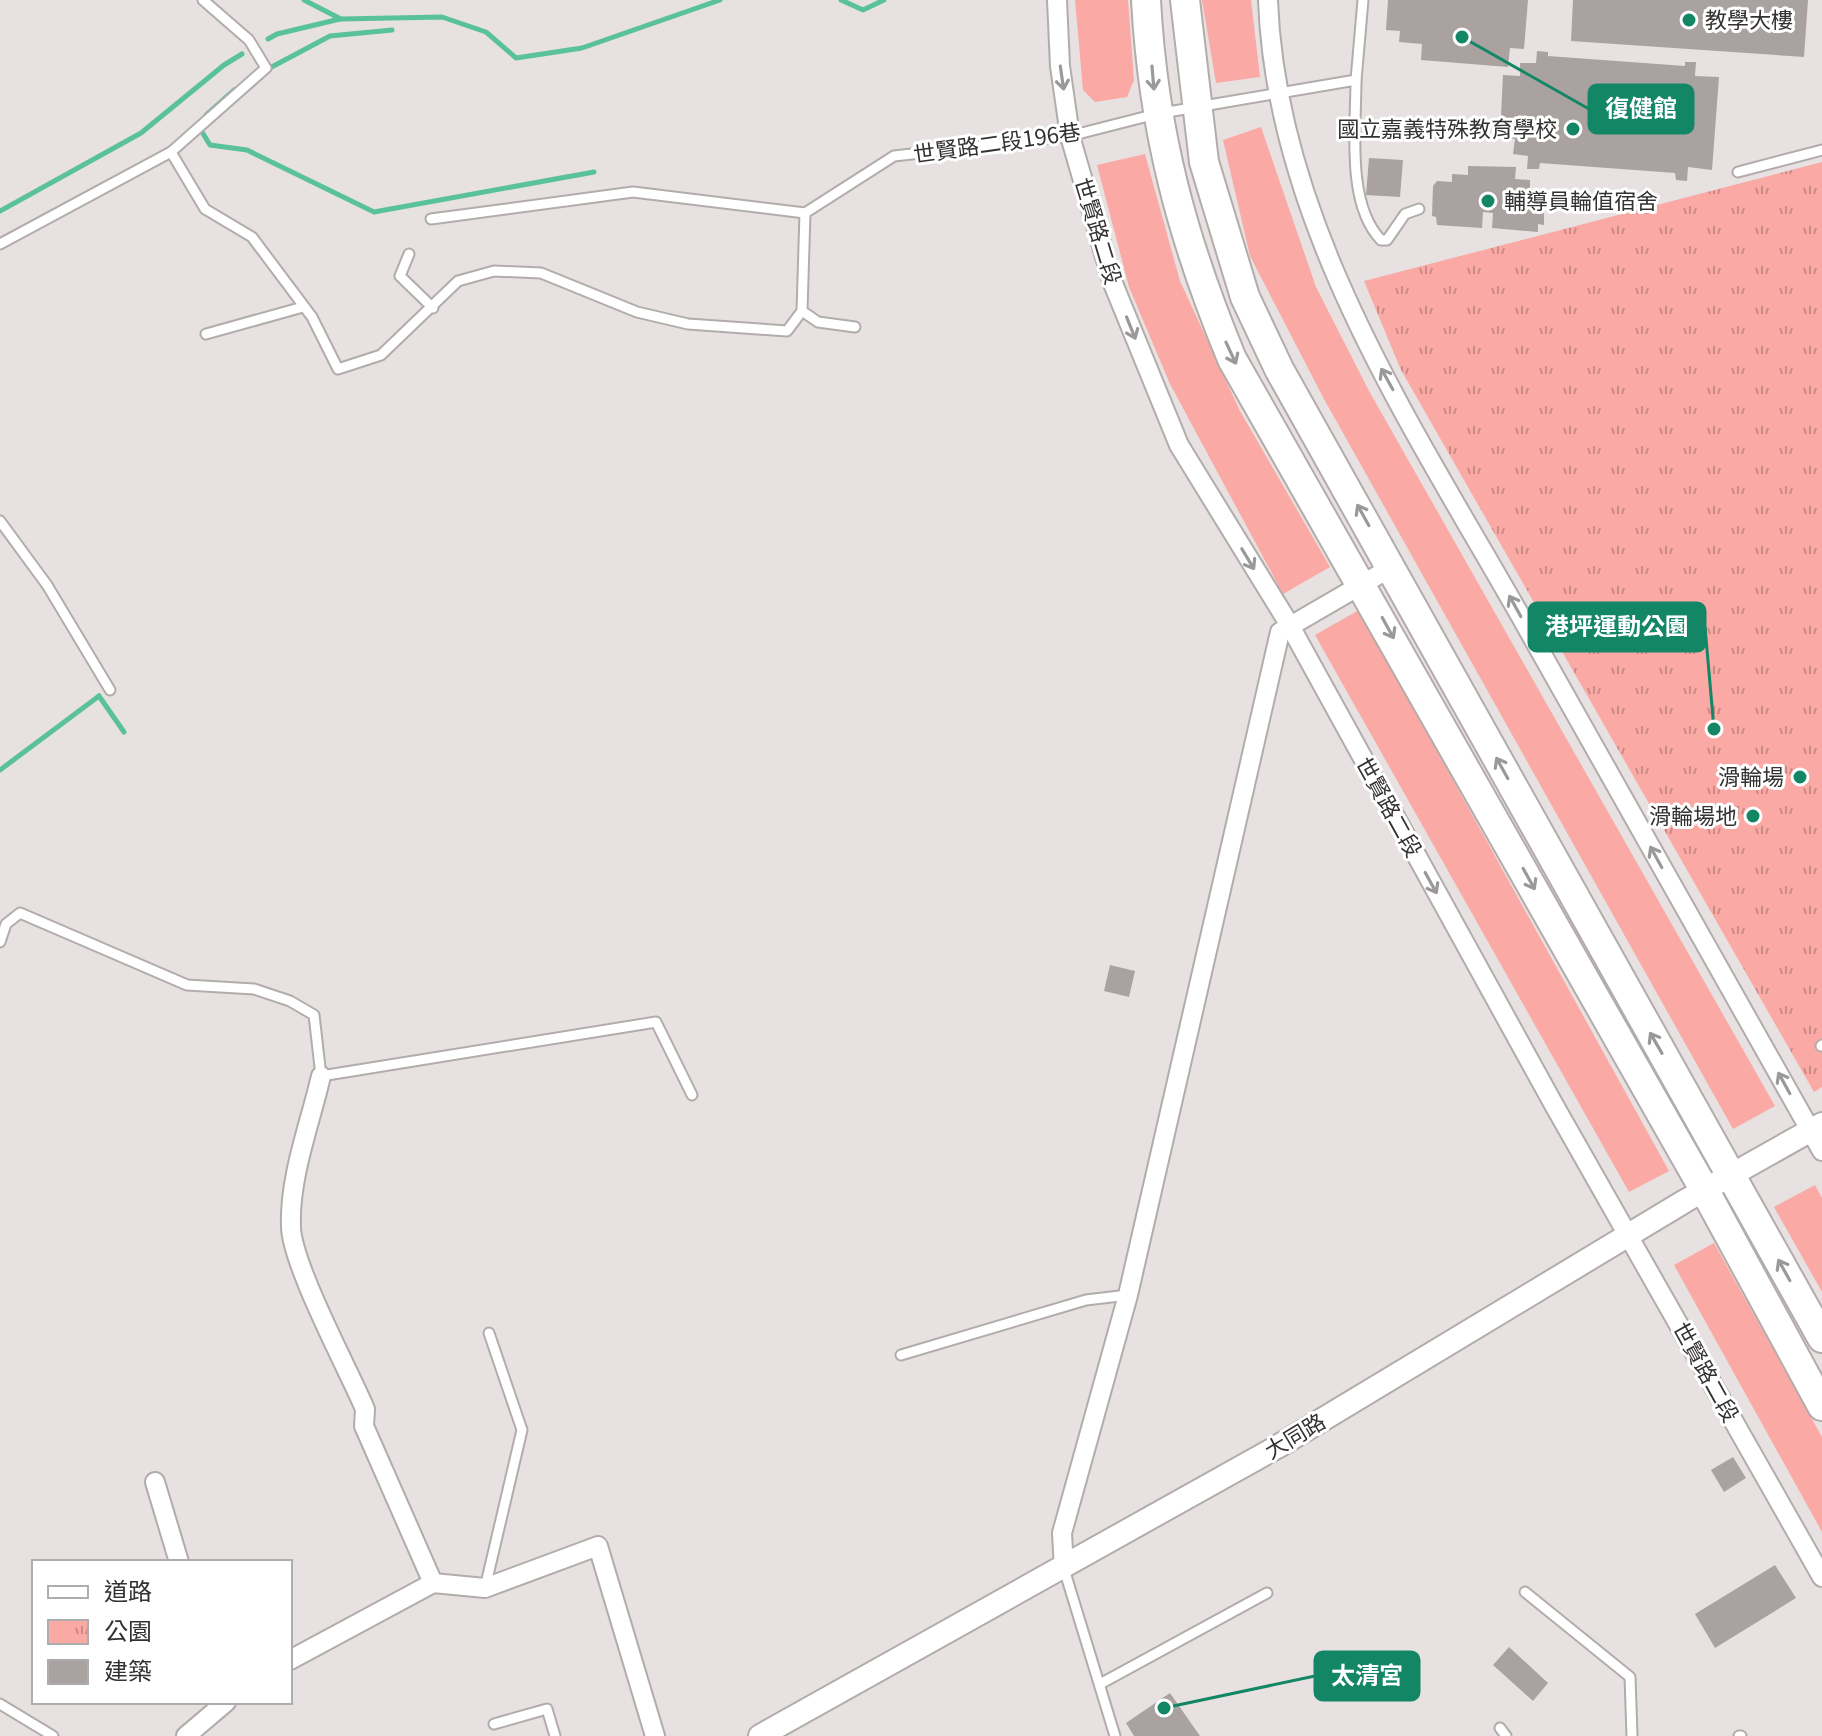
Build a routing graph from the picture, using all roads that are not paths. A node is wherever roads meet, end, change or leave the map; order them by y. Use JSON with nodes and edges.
{"nodes":[{"id":1,"x":203,"y":0,"type":"edge"},
{"id":2,"x":1057,"y":0,"type":"edge"},
{"id":3,"x":1146,"y":0,"type":"edge"},
{"id":4,"x":1185,"y":0,"type":"edge"},
{"id":5,"x":1268,"y":0,"type":"edge"},
{"id":6,"x":1363,"y":0,"type":"edge"},
{"id":7,"x":1356,"y":80,"type":"junction"},
{"id":8,"x":1279,"y":93,"type":"junction"},
{"id":9,"x":1195,"y":106,"type":"junction"},
{"id":10,"x":1156,"y":114,"type":"junction"},
{"id":11,"x":1070,"y":136,"type":"junction"},
{"id":12,"x":1822,"y":150,"type":"edge"},
{"id":13,"x":171,"y":152,"type":"junction"},
{"id":14,"x":1738,"y":172,"type":"dead end"},
{"id":15,"x":1419,"y":209,"type":"dead end"},
{"id":16,"x":805,"y":213,"type":"junction"},
{"id":17,"x":431,"y":219,"type":"dead end"},
{"id":18,"x":0,"y":244,"type":"edge"},
{"id":19,"x":409,"y":254,"type":"dead end"},
{"id":20,"x":303,"y":307,"type":"junction"},
{"id":21,"x":433,"y":308,"type":"junction"},
{"id":22,"x":802,"y":311,"type":"junction"},
{"id":23,"x":855,"y":327,"type":"dead end"},
{"id":24,"x":206,"y":334,"type":"dead end"},
{"id":25,"x":0,"y":521,"type":"edge"},
{"id":26,"x":1392,"y":567,"type":"junction"},
{"id":27,"x":1363,"y":583,"type":"junction"},
{"id":28,"x":1289,"y":624,"type":"junction"},
{"id":29,"x":110,"y":690,"type":"dead end"},
{"id":30,"x":0,"y":942,"type":"edge"},
{"id":31,"x":321,"y":1076,"type":"junction"},
{"id":32,"x":692,"y":1095,"type":"dead end"},
{"id":33,"x":1816,"y":1127,"type":"edge"},
{"id":34,"x":1822,"y":1151,"type":"edge"},
{"id":35,"x":1731,"y":1174,"type":"junction"},
{"id":36,"x":1705,"y":1191,"type":"junction"},
{"id":37,"x":1629,"y":1235,"type":"junction"},
{"id":38,"x":1128,"y":1295,"type":"junction"},
{"id":39,"x":489,"y":1333,"type":"dead end"},
{"id":40,"x":1822,"y":1338,"type":"edge"},
{"id":41,"x":901,"y":1355,"type":"dead end"},
{"id":42,"x":1822,"y":1406,"type":"edge"},
{"id":43,"x":155,"y":1482,"type":"dead end"},
{"id":44,"x":178,"y":1560,"type":"edge"},
{"id":45,"x":1064,"y":1569,"type":"junction"},
{"id":46,"x":1822,"y":1577,"type":"edge"},
{"id":47,"x":433,"y":1583,"type":"junction"},
{"id":48,"x":485,"y":1588,"type":"junction"},
{"id":49,"x":1525,"y":1592,"type":"dead end"},
{"id":50,"x":1267,"y":1593,"type":"dead end"},
{"id":51,"x":292,"y":1659,"type":"edge"},
{"id":52,"x":1100,"y":1684,"type":"junction"},
{"id":53,"x":0,"y":1704,"type":"edge"},
{"id":54,"x":221,"y":1704,"type":"edge"},
{"id":55,"x":494,"y":1724,"type":"dead end"},
{"id":56,"x":53,"y":1736,"type":"edge"},
{"id":57,"x":186,"y":1736,"type":"edge"},
{"id":58,"x":555,"y":1736,"type":"edge"},
{"id":59,"x":655,"y":1736,"type":"edge"},
{"id":60,"x":760,"y":1736,"type":"edge"},
{"id":61,"x":1115,"y":1736,"type":"edge"},
{"id":62,"x":1632,"y":1736,"type":"edge"}],
"edges":[{"from":1,"to":13,"type":"lane"},
{"from":2,"to":11,"type":"street","name":"世賢路二段","one_way":true},
{"from":3,"to":10,"type":"main road","one_way":true},
{"from":4,"to":9,"type":"main road"},
{"from":5,"to":8,"type":"street"},
{"from":6,"to":7,"type":"lane"},
{"from":7,"to":8,"type":"lane","name":"世賢路二段196巷"},
{"from":7,"to":15,"type":"lane"},
{"from":8,"to":9,"type":"lane","name":"世賢路二段196巷"},
{"from":33,"to":8,"type":"street","one_way":true},
{"from":9,"to":10,"type":"lane","name":"世賢路二段196巷"},
{"from":26,"to":9,"type":"main road","one_way":true},
{"from":10,"to":11,"type":"lane","name":"世賢路二段196巷"},
{"from":10,"to":27,"type":"main road","one_way":true},
{"from":11,"to":16,"type":"lane","name":"世賢路二段196巷"},
{"from":11,"to":28,"type":"street","name":"世賢路二段","one_way":true},
{"from":12,"to":14,"type":"lane"},
{"from":13,"to":18,"type":"lane"},
{"from":13,"to":20,"type":"lane"},
{"from":16,"to":17,"type":"lane"},
{"from":16,"to":22,"type":"lane"},
{"from":19,"to":21,"type":"lane"},
{"from":20,"to":21,"type":"lane"},
{"from":20,"to":24,"type":"lane"},
{"from":21,"to":22,"type":"lane"},
{"from":22,"to":23,"type":"lane"},
{"from":25,"to":29,"type":"lane"},
{"from":26,"to":27,"type":"street"},
{"from":35,"to":26,"type":"main road","one_way":true},
{"from":27,"to":28,"type":"street"},
{"from":27,"to":36,"type":"main road","one_way":true},
{"from":28,"to":37,"type":"street","name":"世賢路二段","one_way":true},
{"from":28,"to":38,"type":"street"},
{"from":30,"to":31,"type":"lane"},
{"from":31,"to":32,"type":"lane"},
{"from":31,"to":47,"type":"street"},
{"from":33,"to":34,"type":"street"},
{"from":33,"to":35,"type":"street","name":"大同路"},
{"from":35,"to":36,"type":"street","name":"大同路"},
{"from":40,"to":35,"type":"main road","one_way":true},
{"from":36,"to":37,"type":"street","name":"大同路"},
{"from":36,"to":42,"type":"main road"},
{"from":37,"to":45,"type":"street","name":"大同路"},
{"from":37,"to":46,"type":"street","name":"世賢路二段"},
{"from":38,"to":41,"type":"lane"},
{"from":38,"to":45,"type":"street"},
{"from":39,"to":48,"type":"lane"},
{"from":43,"to":44,"type":"street"},
{"from":45,"to":52,"type":"lane"},
{"from":45,"to":60,"type":"street","name":"大同路"},
{"from":47,"to":48,"type":"street"},
{"from":47,"to":51,"type":"street"},
{"from":48,"to":59,"type":"street"},
{"from":49,"to":62,"type":"lane"},
{"from":50,"to":52,"type":"lane"},
{"from":52,"to":61,"type":"lane"},
{"from":53,"to":56,"type":"lane"},
{"from":54,"to":57,"type":"street"},
{"from":55,"to":58,"type":"lane"}]}
